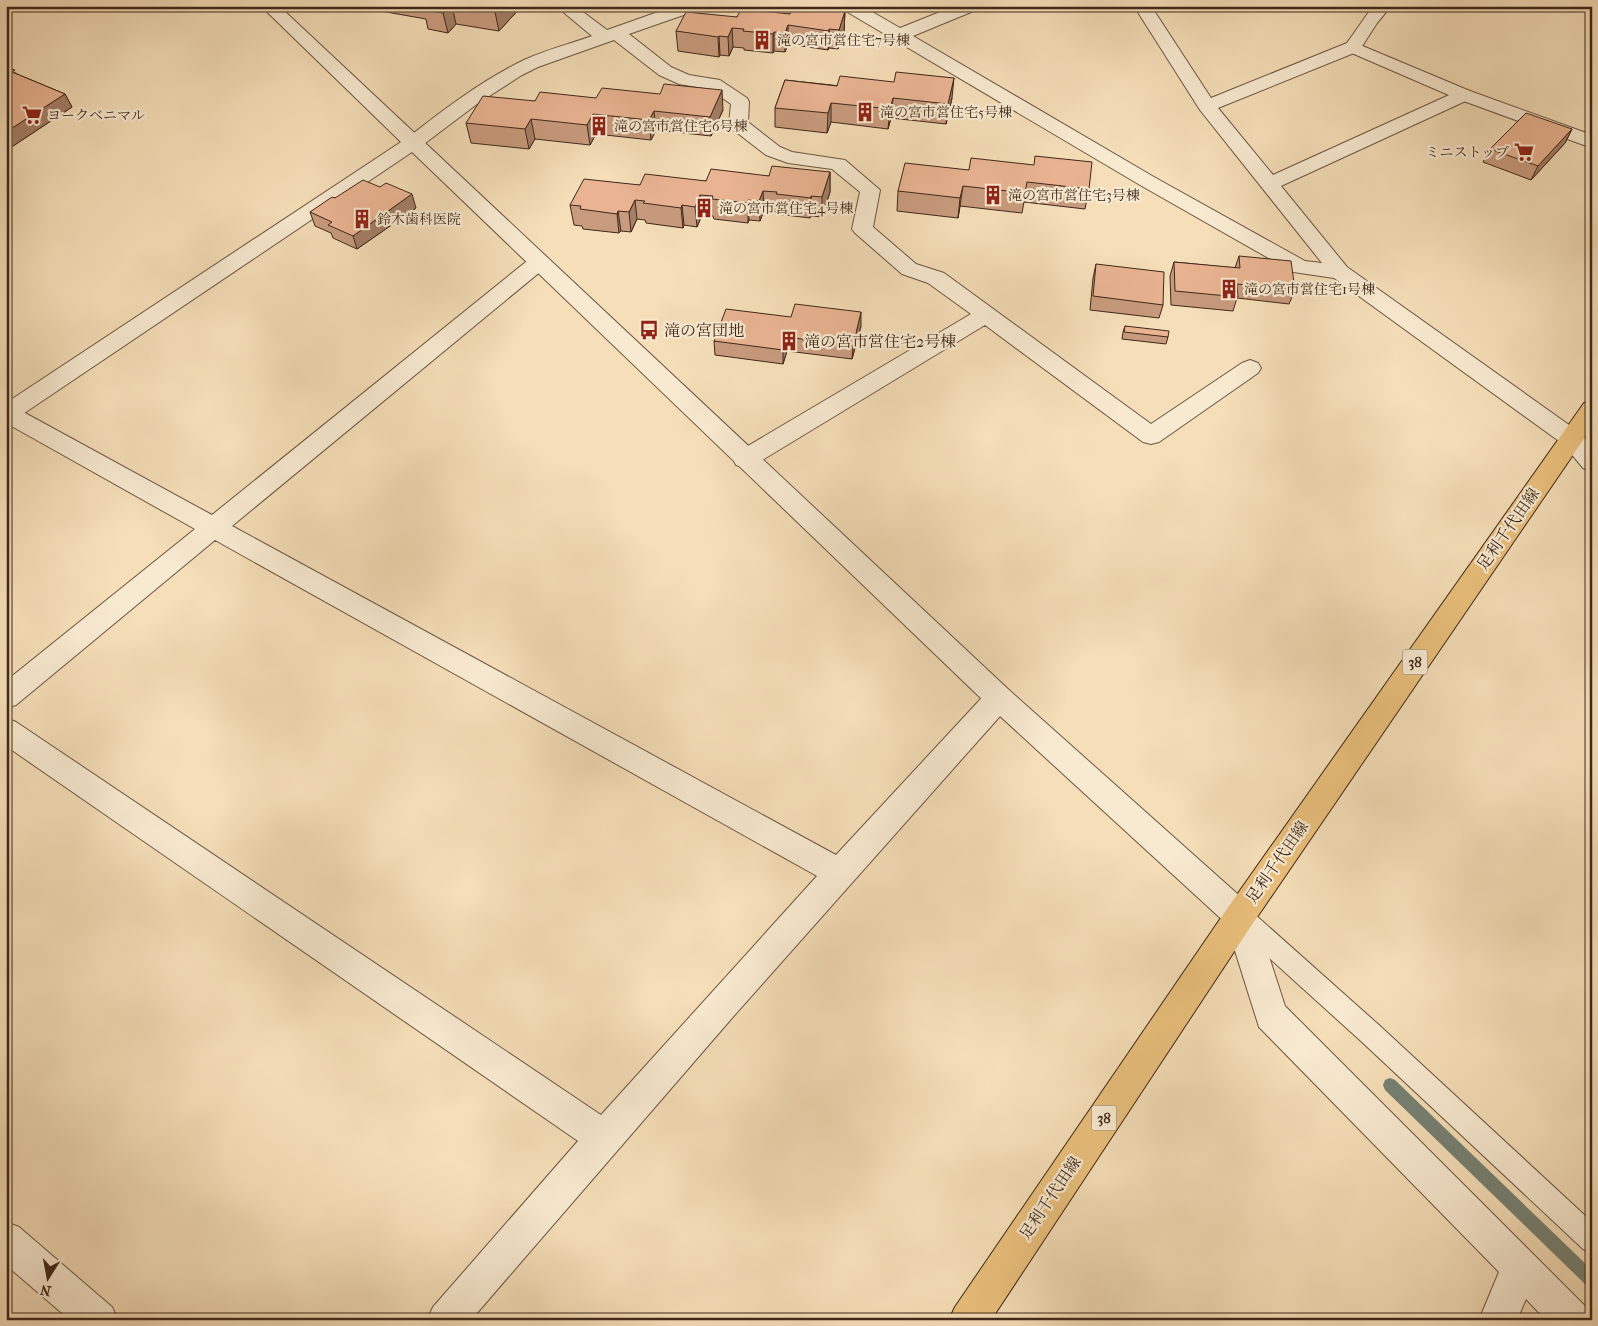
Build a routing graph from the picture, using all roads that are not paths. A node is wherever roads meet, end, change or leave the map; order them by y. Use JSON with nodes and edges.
{"nodes":[{"id":1,"x":269,"y":6,"type":"edge"},
{"id":2,"x":564,"y":6,"type":"edge"},
{"id":3,"x":692,"y":6,"type":"edge"},
{"id":4,"x":850,"y":6,"type":"edge"},
{"id":5,"x":970,"y":6,"type":"edge"},
{"id":6,"x":1142,"y":6,"type":"edge"},
{"id":7,"x":1383,"y":6,"type":"edge"},
{"id":8,"x":610,"y":35,"type":"junction"},
{"id":9,"x":899,"y":35,"type":"junction"},
{"id":10,"x":1353,"y":47,"type":"junction"},
{"id":11,"x":1464,"y":94,"type":"junction"},
{"id":12,"x":1207,"y":106,"type":"junction"},
{"id":13,"x":1592,"y":142,"type":"edge"},
{"id":14,"x":413,"y":143,"type":"junction"},
{"id":15,"x":1269,"y":184,"type":"junction"},
{"id":16,"x":539,"y":262,"type":"junction"},
{"id":17,"x":1340,"y":272,"type":"junction"},
{"id":18,"x":986,"y":315,"type":"junction"},
{"id":19,"x":1250,"y":368,"type":"dead end"},
{"id":20,"x":1592,"y":409,"type":"edge"},
{"id":21,"x":7,"y":413,"type":"edge"},
{"id":22,"x":1571,"y":438,"type":"junction"},
{"id":23,"x":745,"y":459,"type":"junction"},
{"id":24,"x":1592,"y":462,"type":"edge"},
{"id":25,"x":215,"y":526,"type":"junction"},
{"id":26,"x":6,"y":697,"type":"edge"},
{"id":27,"x":999,"y":698,"type":"junction"},
{"id":28,"x":6,"y":730,"type":"edge"},
{"id":29,"x":838,"y":872,"type":"junction"},
{"id":30,"x":1240,"y":916,"type":"junction"},
{"id":31,"x":602,"y":1137,"type":"junction"},
{"id":32,"x":6,"y":1240,"type":"edge"},
{"id":33,"x":1592,"y":1240,"type":"edge"},
{"id":34,"x":1520,"y":1268,"type":"junction"},
{"id":35,"x":99,"y":1320,"type":"edge"},
{"id":36,"x":446,"y":1320,"type":"edge"},
{"id":37,"x":968,"y":1320,"type":"edge"},
{"id":38,"x":1498,"y":1320,"type":"edge"},
{"id":39,"x":1573,"y":1320,"type":"edge"}],
"edges":[{"from":1,"to":14,"type":"street"},
{"from":2,"to":8,"type":"street"},
{"from":3,"to":8,"type":"street"},
{"from":4,"to":9,"type":"street"},
{"from":5,"to":9,"type":"street"},
{"from":6,"to":12,"type":"street"},
{"from":7,"to":10,"type":"street"},
{"from":8,"to":14,"type":"street"},
{"from":8,"to":18,"type":"street"},
{"from":9,"to":17,"type":"street"},
{"from":10,"to":11,"type":"street"},
{"from":10,"to":12,"type":"street"},
{"from":11,"to":13,"type":"street"},
{"from":11,"to":15,"type":"street"},
{"from":12,"to":15,"type":"street"},
{"from":14,"to":16,"type":"street"},
{"from":14,"to":21,"type":"street"},
{"from":15,"to":17,"type":"street"},
{"from":16,"to":23,"type":"street"},
{"from":16,"to":25,"type":"street"},
{"from":17,"to":22,"type":"street"},
{"from":18,"to":19,"type":"street"},
{"from":18,"to":23,"type":"street"},
{"from":20,"to":22,"type":"main road","name":"足利千代田線","number":"38"},
{"from":21,"to":25,"type":"street"},
{"from":22,"to":24,"type":"street"},
{"from":22,"to":30,"type":"main road","name":"足利千代田線","number":"38"},
{"from":23,"to":27,"type":"street"},
{"from":25,"to":26,"type":"street"},
{"from":25,"to":29,"type":"street"},
{"from":27,"to":29,"type":"street"},
{"from":27,"to":30,"type":"street"},
{"from":28,"to":31,"type":"street"},
{"from":29,"to":31,"type":"street"},
{"from":30,"to":33,"type":"lane"},
{"from":30,"to":34,"type":"street"},
{"from":30,"to":37,"type":"main road","name":"足利千代田線","number":"38"},
{"from":31,"to":36,"type":"street"},
{"from":32,"to":35,"type":"street"},
{"from":34,"to":38,"type":"street"},
{"from":34,"to":39,"type":"street"}]}
